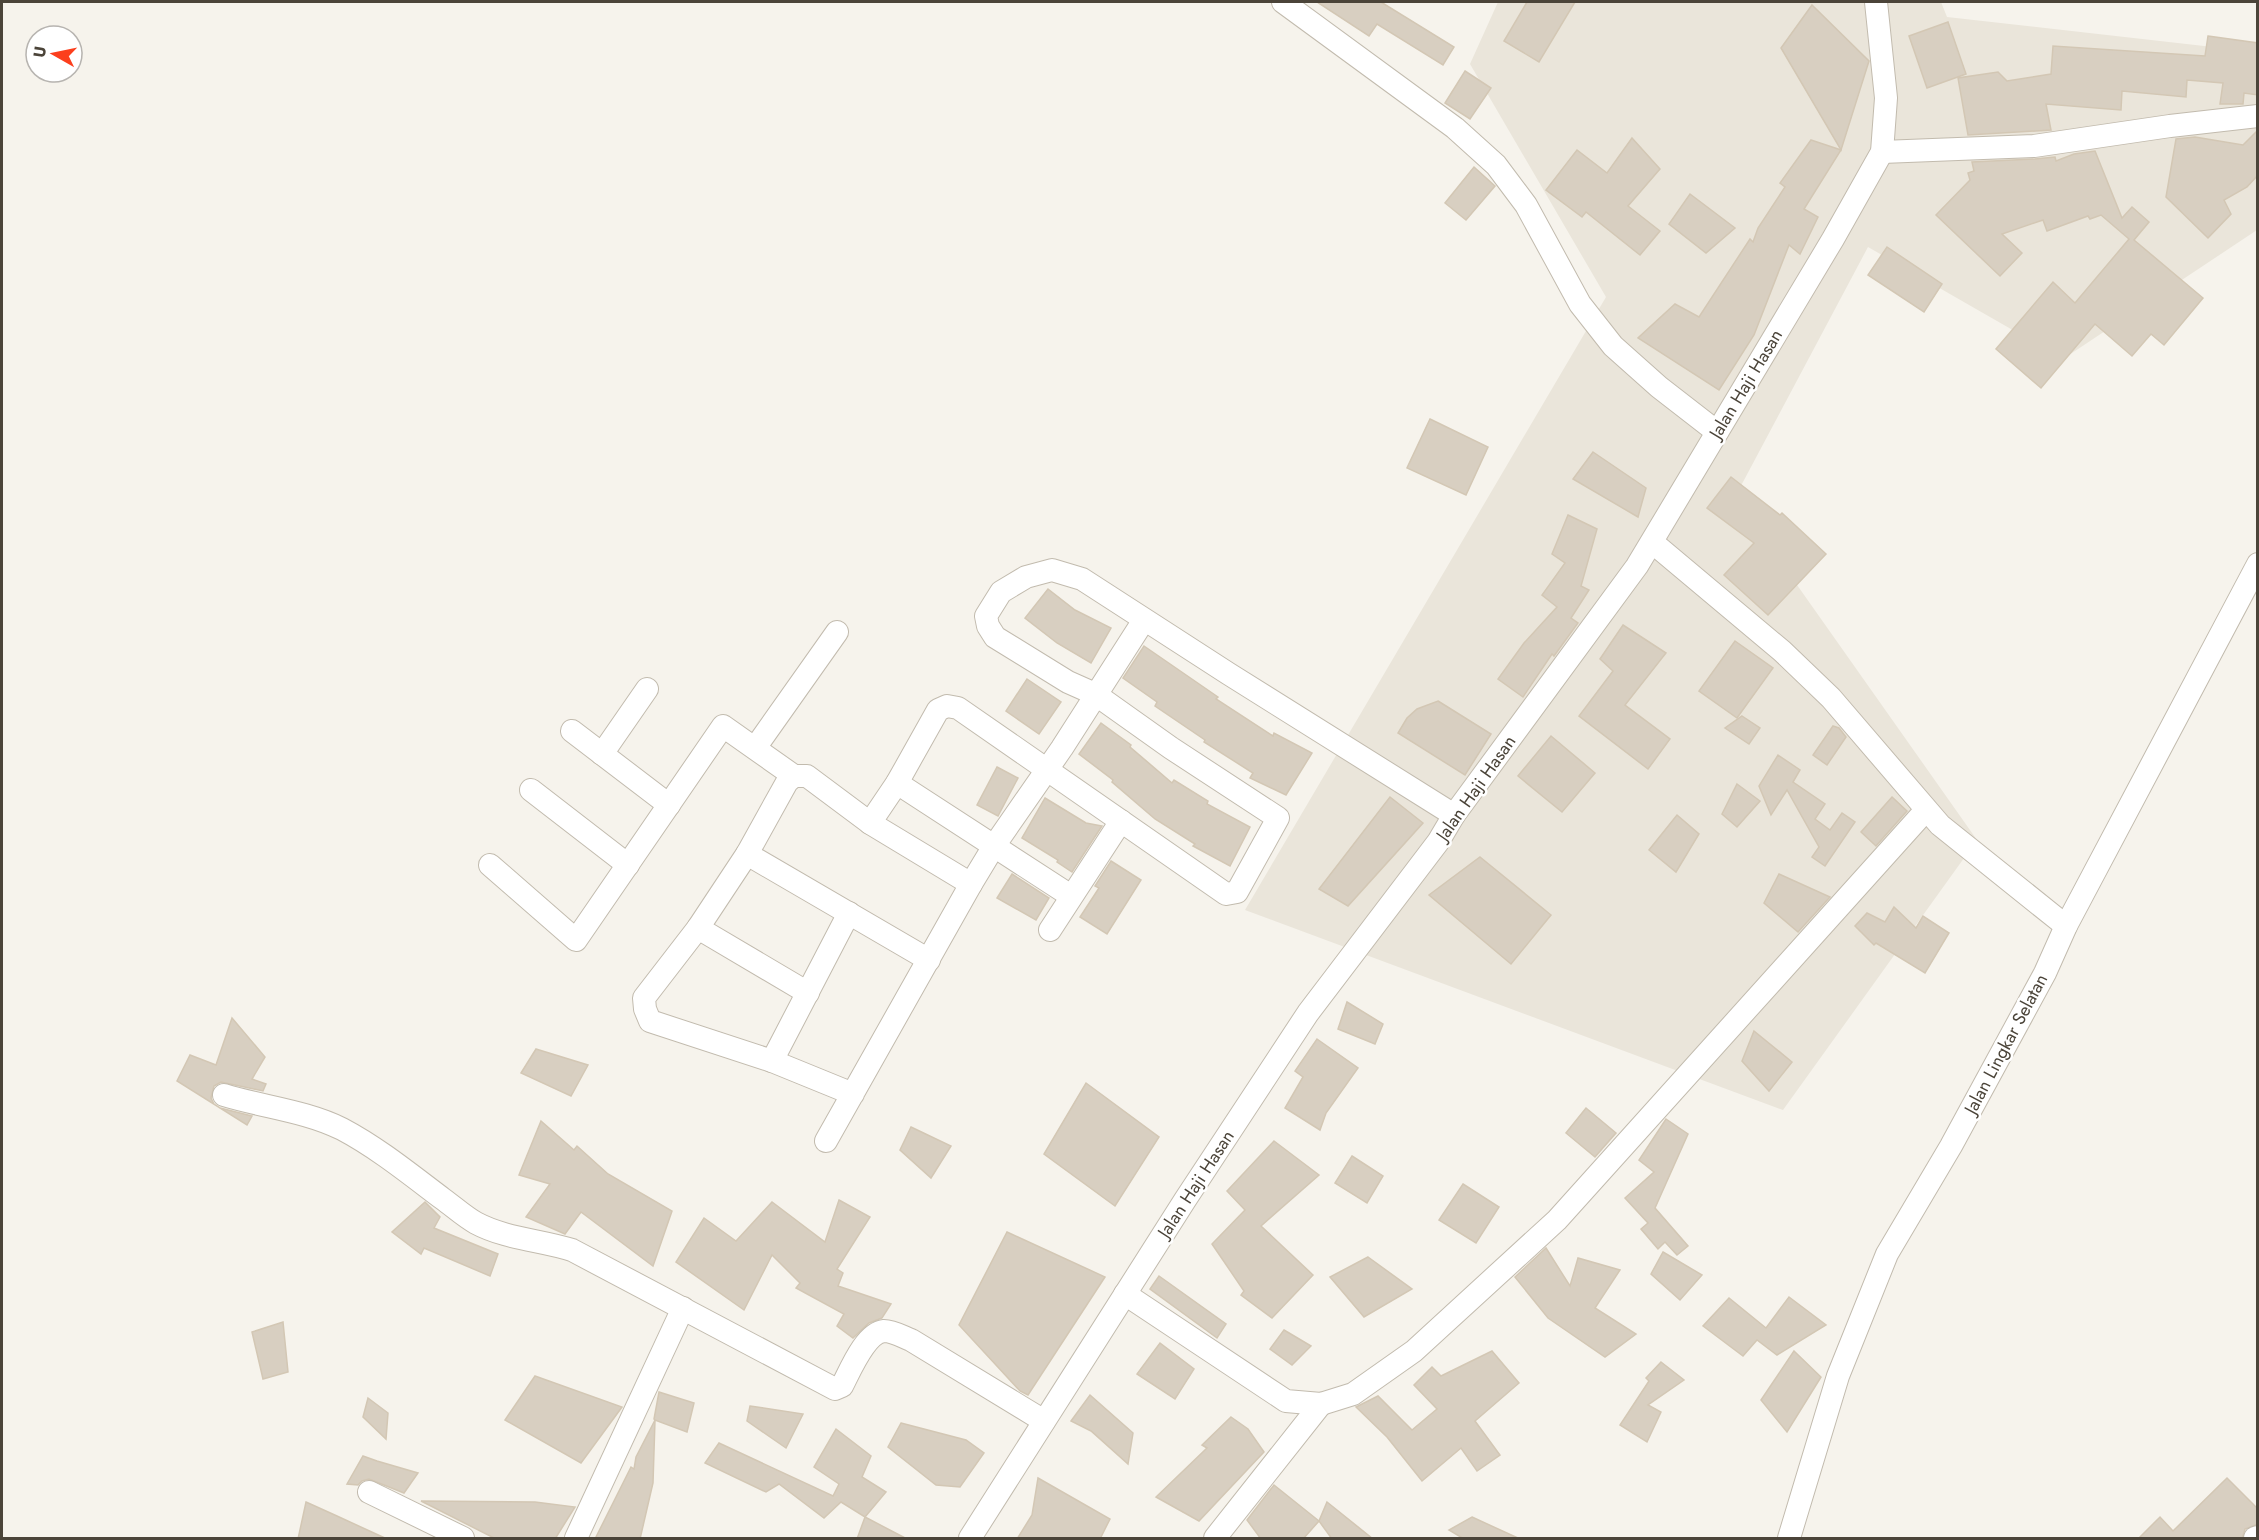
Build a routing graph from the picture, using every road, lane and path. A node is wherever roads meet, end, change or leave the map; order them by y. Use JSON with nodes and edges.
{"nodes":[{"id":1,"x":1283,"y":2,"type":"edge"},
{"id":2,"x":1876,"y":2,"type":"edge"},
{"id":3,"x":2258,"y":116,"type":"edge"},
{"id":4,"x":1882,"y":152,"type":"junction"},
{"id":5,"x":1717,"y":432,"type":"junction"},
{"id":6,"x":1652,"y":542,"type":"junction"},
{"id":7,"x":2258,"y":564,"type":"edge"},
{"id":8,"x":1144,"y":620,"type":"junction"},
{"id":9,"x":837,"y":632,"type":"dead end"},
{"id":10,"x":647,"y":689,"type":"dead end"},
{"id":11,"x":1095,"y":694,"type":"junction"},
{"id":12,"x":572,"y":731,"type":"dead end"},
{"id":13,"x":755,"y":748,"type":"junction"},
{"id":14,"x":602,"y":754,"type":"junction"},
{"id":15,"x":1047,"y":771,"type":"junction"},
{"id":16,"x":794,"y":776,"type":"junction"},
{"id":17,"x":897,"y":783,"type":"junction"},
{"id":18,"x":531,"y":790,"type":"dead end"},
{"id":19,"x":669,"y":805,"type":"junction"},
{"id":20,"x":1926,"y":810,"type":"junction"},
{"id":21,"x":1454,"y":815,"type":"junction"},
{"id":22,"x":1121,"y":821,"type":"junction"},
{"id":23,"x":870,"y":823,"type":"junction"},
{"id":24,"x":994,"y":846,"type":"junction"},
{"id":25,"x":747,"y":854,"type":"junction"},
{"id":26,"x":490,"y":865,"type":"dead end"},
{"id":27,"x":628,"y":865,"type":"junction"},
{"id":28,"x":971,"y":884,"type":"junction"},
{"id":29,"x":1071,"y":896,"type":"junction"},
{"id":30,"x":849,"y":913,"type":"junction"},
{"id":31,"x":2066,"y":926,"type":"junction"},
{"id":32,"x":698,"y":928,"type":"junction"},
{"id":33,"x":1050,"y":930,"type":"dead end"},
{"id":34,"x":929,"y":960,"type":"junction"},
{"id":35,"x":808,"y":993,"type":"junction"},
{"id":36,"x":772,"y":1061,"type":"junction"},
{"id":37,"x":853,"y":1094,"type":"junction"},
{"id":38,"x":224,"y":1095,"type":"dead end"},
{"id":39,"x":826,"y":1141,"type":"dead end"},
{"id":40,"x":1125,"y":1294,"type":"junction"},
{"id":41,"x":683,"y":1308,"type":"junction"},
{"id":42,"x":1321,"y":1404,"type":"junction"},
{"id":43,"x":1044,"y":1421,"type":"junction"},
{"id":44,"x":369,"y":1492,"type":"dead end"},
{"id":45,"x":463,"y":1539,"type":"edge"},
{"id":46,"x":576,"y":1539,"type":"edge"},
{"id":47,"x":970,"y":1539,"type":"edge"},
{"id":48,"x":1215,"y":1539,"type":"edge"},
{"id":49,"x":1789,"y":1539,"type":"edge"}],
"edges":[{"from":1,"to":5,"type":"street"},
{"from":2,"to":4,"type":"street","name":"Jalan Haji Hasan"},
{"from":3,"to":4,"type":"street"},
{"from":4,"to":5,"type":"street","name":"Jalan Haji Hasan"},
{"from":5,"to":6,"type":"street","name":"Jalan Haji Hasan"},
{"from":6,"to":20,"type":"street"},
{"from":6,"to":21,"type":"street","name":"Jalan Haji Hasan"},
{"from":7,"to":31,"type":"street","name":"Jalan Lingkar Selatan"},
{"from":8,"to":11,"type":"street"},
{"from":8,"to":11,"type":"street"},
{"from":8,"to":21,"type":"street"},
{"from":9,"to":13,"type":"street"},
{"from":10,"to":14,"type":"street"},
{"from":11,"to":15,"type":"street"},
{"from":11,"to":22,"type":"street"},
{"from":12,"to":14,"type":"street"},
{"from":13,"to":16,"type":"street"},
{"from":13,"to":19,"type":"street"},
{"from":14,"to":19,"type":"street"},
{"from":15,"to":17,"type":"street"},
{"from":15,"to":22,"type":"street"},
{"from":15,"to":24,"type":"street"},
{"from":16,"to":23,"type":"street"},
{"from":16,"to":25,"type":"street"},
{"from":17,"to":23,"type":"street"},
{"from":17,"to":24,"type":"street"},
{"from":18,"to":27,"type":"street"},
{"from":19,"to":27,"type":"street"},
{"from":20,"to":31,"type":"street"},
{"from":20,"to":42,"type":"street"},
{"from":21,"to":40,"type":"street","name":"Jalan Haji Hasan"},
{"from":22,"to":29,"type":"street"},
{"from":23,"to":28,"type":"street"},
{"from":24,"to":28,"type":"street"},
{"from":24,"to":29,"type":"street"},
{"from":25,"to":30,"type":"street"},
{"from":25,"to":32,"type":"street"},
{"from":26,"to":27,"type":"street"},
{"from":28,"to":34,"type":"street"},
{"from":29,"to":33,"type":"street"},
{"from":30,"to":34,"type":"street"},
{"from":30,"to":35,"type":"street"},
{"from":31,"to":49,"type":"street","name":"Jalan Lingkar Selatan"},
{"from":32,"to":35,"type":"street"},
{"from":32,"to":36,"type":"street"},
{"from":34,"to":37,"type":"street"},
{"from":35,"to":36,"type":"street"},
{"from":36,"to":37,"type":"street"},
{"from":37,"to":39,"type":"street"},
{"from":38,"to":41,"type":"street"},
{"from":40,"to":42,"type":"street"},
{"from":40,"to":43,"type":"street","name":"Jalan Haji Hasan"},
{"from":41,"to":43,"type":"street"},
{"from":41,"to":46,"type":"street"},
{"from":42,"to":48,"type":"street"},
{"from":43,"to":47,"type":"street","name":"Jalan Haji Hasan"},
{"from":44,"to":45,"type":"street"}]}
